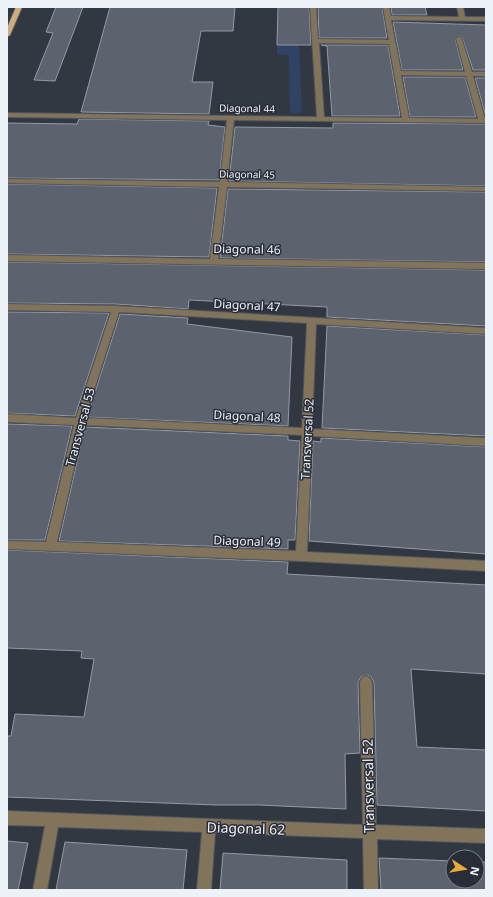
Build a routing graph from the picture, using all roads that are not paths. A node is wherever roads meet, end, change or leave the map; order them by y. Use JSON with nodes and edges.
{"nodes":[{"id":1,"x":19,"y":7,"type":"edge"},
{"id":2,"x":313,"y":7,"type":"edge"},
{"id":3,"x":386,"y":7,"type":"edge"},
{"id":4,"x":460,"y":7,"type":"edge"},
{"id":5,"x":387,"y":18,"type":"junction"},
{"id":6,"x":462,"y":18,"type":"junction"},
{"id":7,"x":486,"y":19,"type":"edge"},
{"id":8,"x":7,"y":35,"type":"edge"},
{"id":9,"x":459,"y":38,"type":"dead end"},
{"id":10,"x":315,"y":41,"type":"junction"},
{"id":11,"x":392,"y":42,"type":"junction"},
{"id":12,"x":397,"y":73,"type":"junction"},
{"id":13,"x":469,"y":74,"type":"junction"},
{"id":14,"x":486,"y":74,"type":"edge"},
{"id":15,"x":7,"y":115,"type":"edge"},
{"id":16,"x":231,"y":118,"type":"junction"},
{"id":17,"x":321,"y":119,"type":"junction"},
{"id":18,"x":406,"y":120,"type":"junction"},
{"id":19,"x":484,"y":121,"type":"edge"},
{"id":20,"x":7,"y":181,"type":"edge"},
{"id":21,"x":223,"y":184,"type":"junction"},
{"id":22,"x":486,"y":189,"type":"edge"},
{"id":23,"x":7,"y":258,"type":"edge"},
{"id":24,"x":214,"y":261,"type":"junction"},
{"id":25,"x":486,"y":266,"type":"edge"},
{"id":26,"x":7,"y":307,"type":"edge"},
{"id":27,"x":116,"y":309,"type":"junction"},
{"id":28,"x":312,"y":321,"type":"junction"},
{"id":29,"x":486,"y":331,"type":"edge"},
{"id":30,"x":7,"y":418,"type":"edge"},
{"id":31,"x":80,"y":420,"type":"junction"},
{"id":32,"x":307,"y":432,"type":"junction"},
{"id":33,"x":486,"y":442,"type":"edge"},
{"id":34,"x":7,"y":545,"type":"edge"},
{"id":35,"x":50,"y":547,"type":"junction"},
{"id":36,"x":301,"y":556,"type":"junction"},
{"id":37,"x":486,"y":566,"type":"edge"},
{"id":38,"x":366,"y":682,"type":"dead end"},
{"id":39,"x":7,"y":818,"type":"edge"},
{"id":40,"x":53,"y":819,"type":"junction"},
{"id":41,"x":209,"y":826,"type":"junction"},
{"id":42,"x":370,"y":831,"type":"junction"},
{"id":43,"x":486,"y":836,"type":"edge"},
{"id":44,"x":40,"y":890,"type":"edge"},
{"id":45,"x":204,"y":890,"type":"edge"},
{"id":46,"x":371,"y":890,"type":"edge"}],
"edges":[{"from":1,"to":8,"type":"main road"},
{"from":2,"to":10,"type":"street"},
{"from":3,"to":5,"type":"street"},
{"from":4,"to":6,"type":"street"},
{"from":5,"to":6,"type":"street"},
{"from":5,"to":11,"type":"street"},
{"from":6,"to":7,"type":"street"},
{"from":9,"to":13,"type":"street"},
{"from":10,"to":11,"type":"street"},
{"from":10,"to":17,"type":"street"},
{"from":11,"to":12,"type":"street"},
{"from":12,"to":13,"type":"street"},
{"from":12,"to":18,"type":"street"},
{"from":13,"to":14,"type":"street"},
{"from":13,"to":19,"type":"street"},
{"from":15,"to":16,"type":"street","name":"Diagonal 44"},
{"from":16,"to":17,"type":"street","name":"Diagonal 44"},
{"from":16,"to":21,"type":"street"},
{"from":17,"to":18,"type":"street","name":"Diagonal 44"},
{"from":18,"to":19,"type":"street","name":"Diagonal 44"},
{"from":20,"to":21,"type":"street","name":"Diagonal 45"},
{"from":21,"to":22,"type":"street","name":"Diagonal 45"},
{"from":21,"to":24,"type":"street"},
{"from":23,"to":24,"type":"street","name":"Diagonal 46"},
{"from":24,"to":25,"type":"street","name":"Diagonal 46"},
{"from":26,"to":27,"type":"street","name":"Diagonal 47"},
{"from":27,"to":28,"type":"street","name":"Diagonal 47"},
{"from":27,"to":31,"type":"street","name":"Transversal 53"},
{"from":28,"to":29,"type":"street","name":"Diagonal 47"},
{"from":28,"to":32,"type":"street","name":"Transversal 52"},
{"from":30,"to":31,"type":"street","name":"Diagonal 48"},
{"from":31,"to":32,"type":"street","name":"Diagonal 48"},
{"from":31,"to":35,"type":"street","name":"Transversal 53"},
{"from":32,"to":33,"type":"street","name":"Diagonal 48"},
{"from":32,"to":36,"type":"street","name":"Transversal 52"},
{"from":34,"to":35,"type":"street","name":"Diagonal 49"},
{"from":35,"to":36,"type":"street","name":"Diagonal 49"},
{"from":36,"to":37,"type":"street","name":"Diagonal 49"},
{"from":38,"to":42,"type":"street","name":"Transversal 52"},
{"from":39,"to":40,"type":"street","name":"Diagonal 62"},
{"from":40,"to":41,"type":"street","name":"Diagonal 62"},
{"from":40,"to":44,"type":"street"},
{"from":41,"to":42,"type":"street","name":"Diagonal 62"},
{"from":41,"to":45,"type":"street"},
{"from":42,"to":43,"type":"street","name":"Diagonal 62"},
{"from":42,"to":46,"type":"street","name":"Transversal 52"}]}
